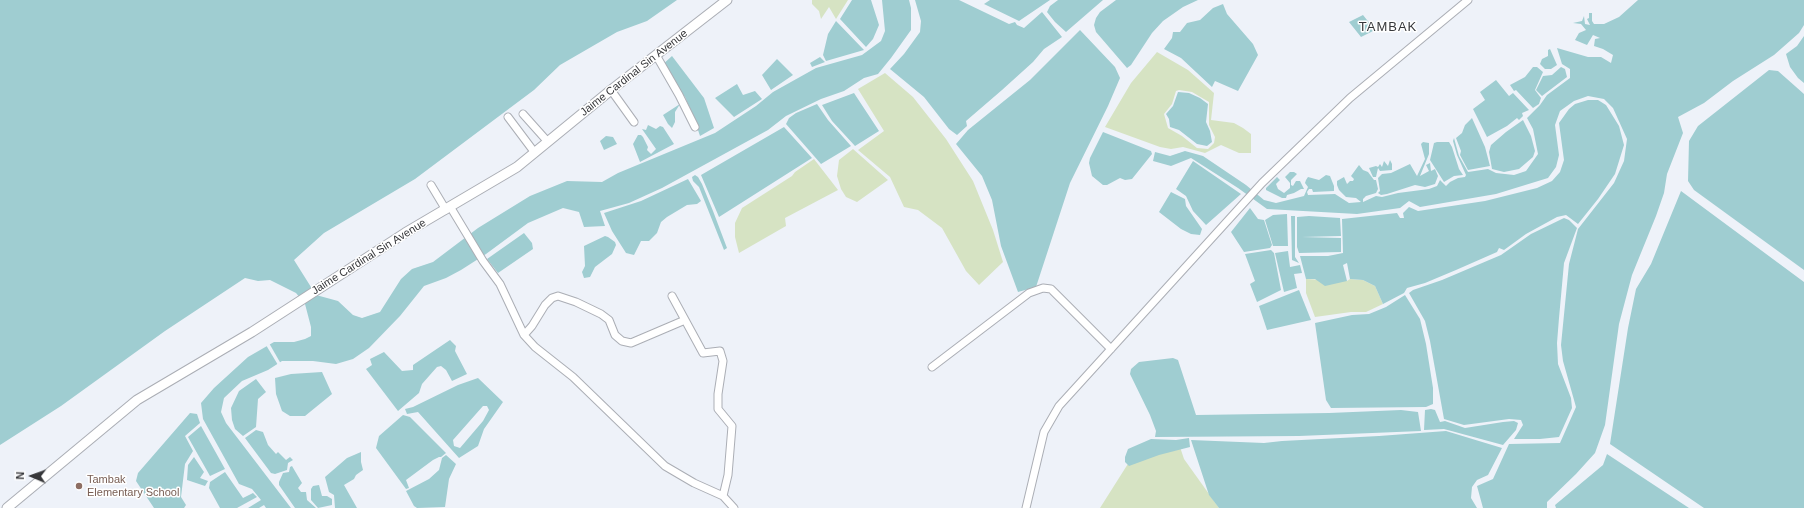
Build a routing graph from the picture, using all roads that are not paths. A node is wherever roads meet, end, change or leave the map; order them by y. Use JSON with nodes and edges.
{"nodes":[{"id":1,"x":727,"y":0,"type":"edge"},
{"id":2,"x":1468,"y":0,"type":"edge"},
{"id":3,"x":656,"y":55,"type":"junction"},
{"id":4,"x":611,"y":90,"type":"junction"},
{"id":5,"x":523,"y":114,"type":"dead end"},
{"id":6,"x":508,"y":117,"type":"dead end"},
{"id":7,"x":634,"y":122,"type":"dead end"},
{"id":8,"x":695,"y":127,"type":"dead end"},
{"id":9,"x":548,"y":142,"type":"junction"},
{"id":10,"x":535,"y":153,"type":"junction"},
{"id":11,"x":431,"y":185,"type":"dead end"},
{"id":12,"x":448,"y":209,"type":"junction"},
{"id":13,"x":672,"y":296,"type":"dead end"},
{"id":14,"x":685,"y":320,"type":"junction"},
{"id":15,"x":524,"y":335,"type":"junction"},
{"id":16,"x":1111,"y":349,"type":"junction"},
{"id":17,"x":932,"y":367,"type":"dead end"},
{"id":18,"x":723,"y":496,"type":"junction"},
{"id":19,"x":7,"y":508,"type":"edge"},
{"id":20,"x":734,"y":508,"type":"edge"},
{"id":21,"x":1026,"y":508,"type":"edge"}],
"edges":[{"from":1,"to":3,"type":"main road","name":"Jaime Cardinal Sin Avenue"},
{"from":2,"to":16,"type":"street"},
{"from":3,"to":4,"type":"main road","name":"Jaime Cardinal Sin Avenue"},
{"from":3,"to":8,"type":"street"},
{"from":4,"to":7,"type":"street"},
{"from":4,"to":9,"type":"main road","name":"Jaime Cardinal Sin Avenue"},
{"from":5,"to":9,"type":"street"},
{"from":6,"to":10,"type":"street"},
{"from":9,"to":10,"type":"main road","name":"Jaime Cardinal Sin Avenue"},
{"from":10,"to":12,"type":"main road","name":"Jaime Cardinal Sin Avenue"},
{"from":11,"to":12,"type":"street"},
{"from":12,"to":15,"type":"street"},
{"from":12,"to":19,"type":"main road","name":"Jaime Cardinal Sin Avenue"},
{"from":13,"to":14,"type":"street"},
{"from":14,"to":15,"type":"street"},
{"from":14,"to":18,"type":"street"},
{"from":15,"to":18,"type":"street"},
{"from":16,"to":17,"type":"street"},
{"from":16,"to":21,"type":"street"},
{"from":18,"to":20,"type":"street"}]}
